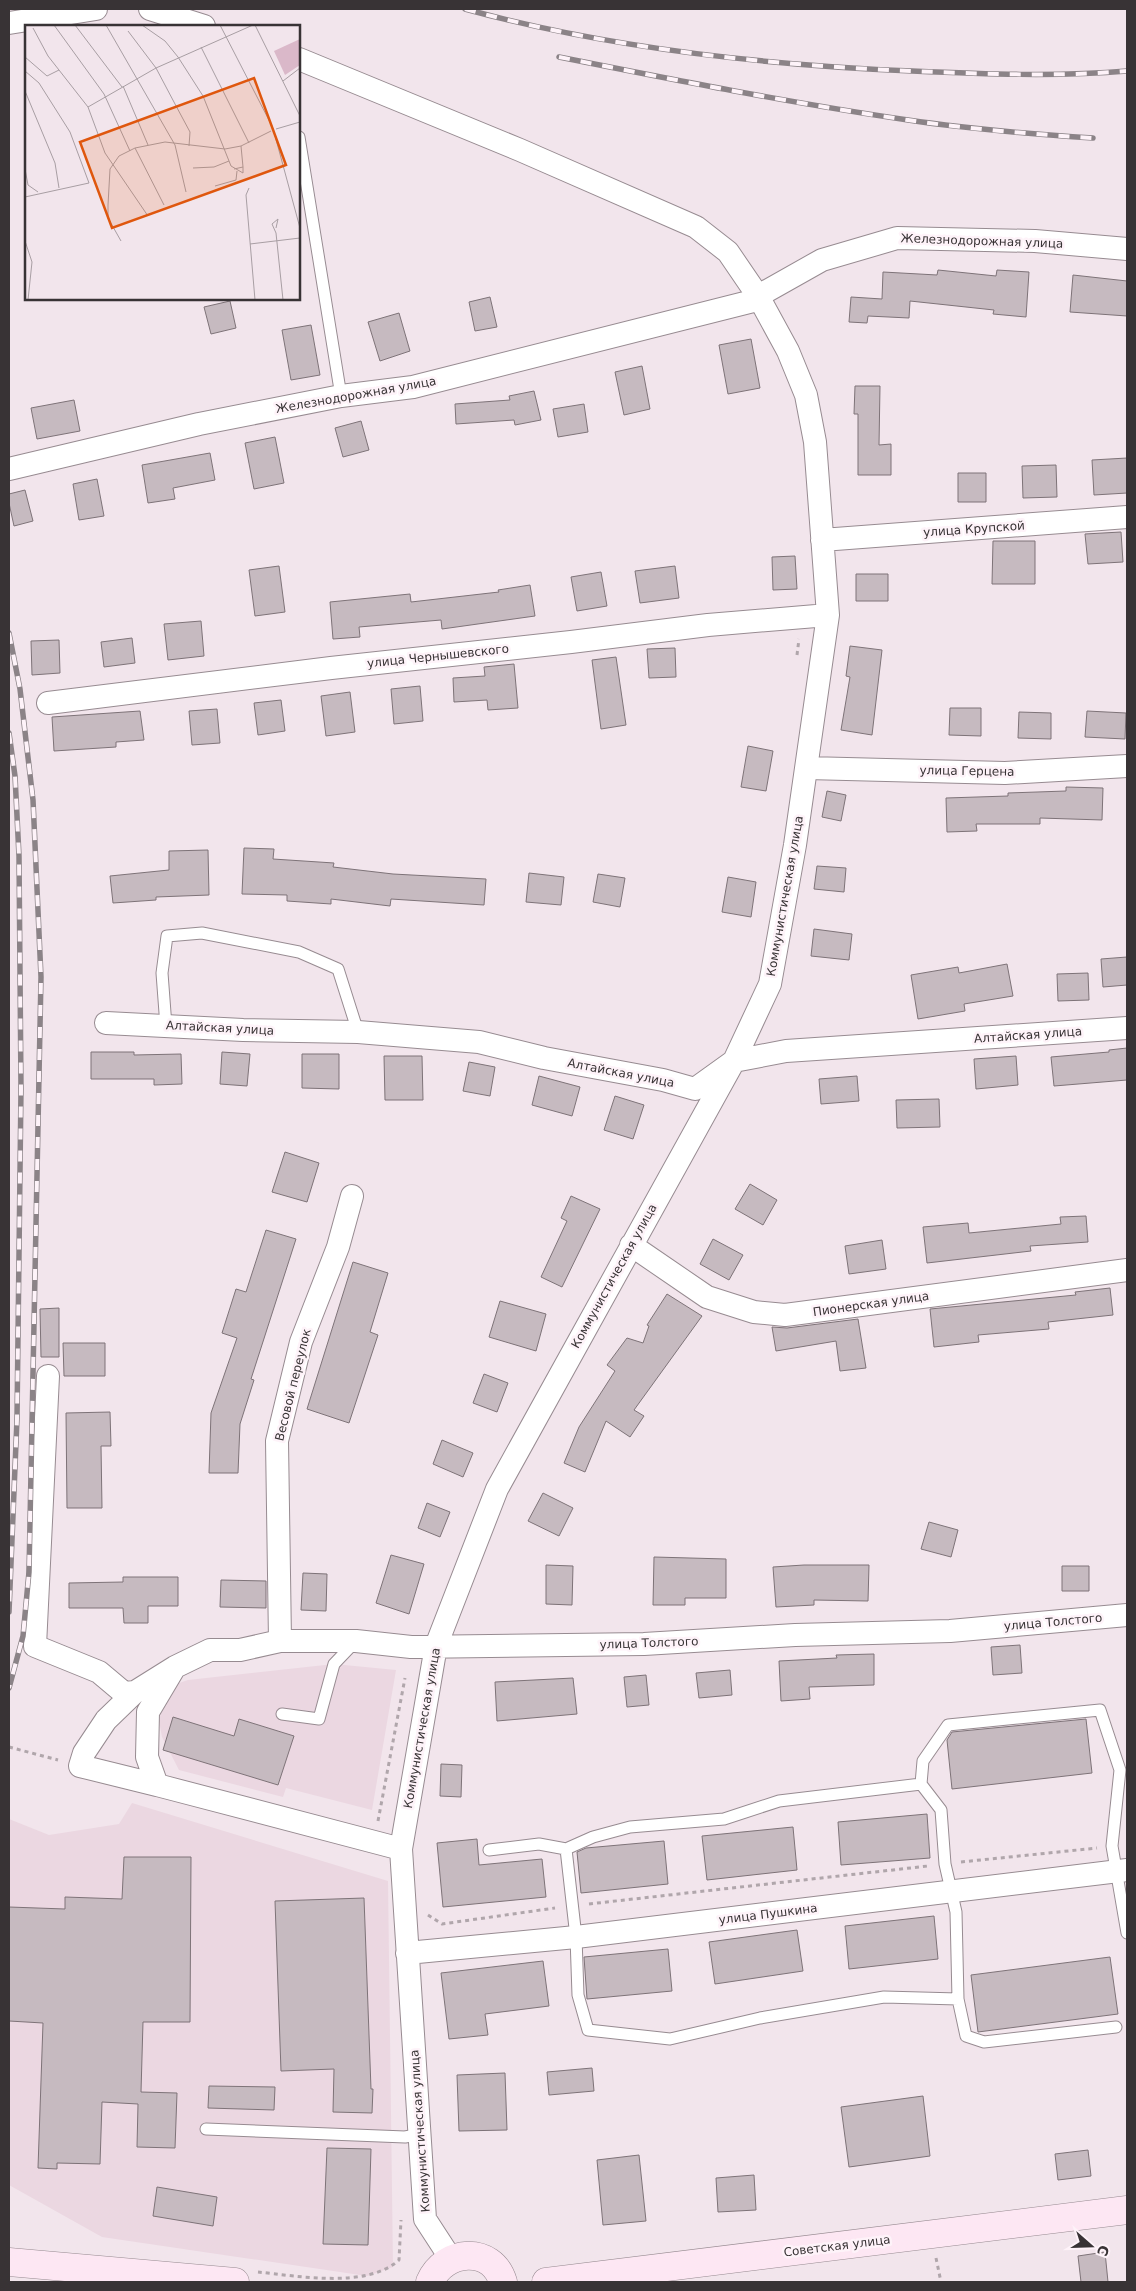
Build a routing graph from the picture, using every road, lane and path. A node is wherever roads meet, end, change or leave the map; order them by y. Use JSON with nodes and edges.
{"nodes":[{"id":1,"x":96,"y":9,"type":"edge"},
{"id":2,"x":150,"y":9,"type":"edge"},
{"id":3,"x":9,"y":23,"type":"edge"},
{"id":4,"x":201,"y":25,"type":"edge"},
{"id":5,"x":300,"y":59,"type":"edge"},
{"id":6,"x":300,"y":143,"type":"edge"},
{"id":7,"x":1127,"y":249,"type":"edge"},
{"id":8,"x":758,"y":296,"type":"junction"},
{"id":9,"x":341,"y":396,"type":"junction"},
{"id":10,"x":9,"y":469,"type":"edge"},
{"id":11,"x":1127,"y":517,"type":"edge"},
{"id":12,"x":822,"y":540,"type":"junction"},
{"id":13,"x":828,"y":615,"type":"junction"},
{"id":14,"x":48,"y":703,"type":"dead end"},
{"id":15,"x":1127,"y":766,"type":"edge"},
{"id":16,"x":807,"y":768,"type":"junction"},
{"id":17,"x":106,"y":1023,"type":"dead end"},
{"id":18,"x":166,"y":1026,"type":"junction"},
{"id":19,"x":1127,"y":1028,"type":"edge"},
{"id":20,"x":358,"y":1032,"type":"junction"},
{"id":21,"x":734,"y":1061,"type":"junction"},
{"id":22,"x":352,"y":1196,"type":"dead end"},
{"id":23,"x":631,"y":1245,"type":"junction"},
{"id":24,"x":1127,"y":1270,"type":"edge"},
{"id":25,"x":48,"y":1376,"type":"dead end"},
{"id":26,"x":1127,"y":1616,"type":"edge"},
{"id":27,"x":280,"y":1641,"type":"junction"},
{"id":28,"x":356,"y":1641,"type":"junction"},
{"id":29,"x":436,"y":1646,"type":"junction"},
{"id":30,"x":175,"y":1667,"type":"junction"},
{"id":31,"x":135,"y":1692,"type":"junction"},
{"id":32,"x":282,"y":1714,"type":"dead end"},
{"id":33,"x":9,"y":1747,"type":"edge"},
{"id":34,"x":80,"y":1766,"type":"junction"},
{"id":35,"x":1124,"y":1770,"type":"edge"},
{"id":36,"x":921,"y":1784,"type":"junction"},
{"id":37,"x":157,"y":1785,"type":"junction"},
{"id":38,"x":1112,"y":1846,"type":"junction"},
{"id":39,"x":401,"y":1849,"type":"junction"},
{"id":40,"x":566,"y":1849,"type":"junction"},
{"id":41,"x":489,"y":1850,"type":"dead end"},
{"id":42,"x":945,"y":1864,"type":"junction"},
{"id":43,"x":1122,"y":1870,"type":"edge"},
{"id":44,"x":952,"y":1892,"type":"junction"},
{"id":45,"x":406,"y":1898,"type":"junction"},
{"id":46,"x":572,"y":1906,"type":"junction"},
{"id":47,"x":1127,"y":1933,"type":"edge"},
{"id":48,"x":576,"y":1937,"type":"junction"},
{"id":49,"x":407,"y":1953,"type":"junction"},
{"id":50,"x":958,"y":1999,"type":"junction"},
{"id":51,"x":1116,"y":2027,"type":"dead end"},
{"id":52,"x":206,"y":2128,"type":"dead end"},
{"id":53,"x":421,"y":2134,"type":"junction"},
{"id":54,"x":1127,"y":2210,"type":"edge"},
{"id":55,"x":401,"y":2213,"type":"dead end"},
{"id":56,"x":451,"y":2258,"type":"junction"},
{"id":57,"x":9,"y":2262,"type":"edge"},
{"id":58,"x":243,"y":2276,"type":"edge"},
{"id":59,"x":430,"y":2282,"type":"edge"},
{"id":60,"x":503,"y":2282,"type":"edge"},
{"id":61,"x":546,"y":2282,"type":"edge"}],
"edges":[{"from":1,"to":3,"type":"street"},
{"from":2,"to":4,"type":"street"},
{"from":5,"to":8,"type":"street"},
{"from":6,"to":9,"type":"lane"},
{"from":7,"to":8,"type":"street","name":"Железнодорожная улица"},
{"from":8,"to":9,"type":"street","name":"Железнодорожная улица"},
{"from":8,"to":12,"type":"street","name":"Коммунистическая улица"},
{"from":9,"to":10,"type":"street","name":"Железнодорожная улица"},
{"from":11,"to":12,"type":"street","name":"улица Крупской"},
{"from":12,"to":13,"type":"street","name":"Коммунистическая улица"},
{"from":13,"to":14,"type":"street","name":"улица Чернышевского"},
{"from":13,"to":16,"type":"street","name":"Коммунистическая улица"},
{"from":15,"to":16,"type":"street","name":"улица Герцена"},
{"from":16,"to":21,"type":"street","name":"Коммунистическая улица"},
{"from":17,"to":18,"type":"street","name":"Алтайская улица"},
{"from":18,"to":20,"type":"street","name":"Алтайская улица"},
{"from":18,"to":20,"type":"lane"},
{"from":19,"to":21,"type":"street","name":"Алтайская улица"},
{"from":20,"to":21,"type":"street","name":"Алтайская улица"},
{"from":21,"to":23,"type":"street","name":"Коммунистическая улица"},
{"from":22,"to":27,"type":"street","name":"Весовой переулок"},
{"from":23,"to":24,"type":"street","name":"Пионерская улица"},
{"from":23,"to":29,"type":"street","name":"Коммунистическая улица"},
{"from":25,"to":31,"type":"street"},
{"from":26,"to":29,"type":"street","name":"улица Толстого"},
{"from":27,"to":28,"type":"street","name":"улица Толстого"},
{"from":27,"to":30,"type":"street","name":"улица Толстого"},
{"from":28,"to":29,"type":"street","name":"улица Толстого"},
{"from":28,"to":32,"type":"lane"},
{"from":29,"to":39,"type":"street","name":"Коммунистическая улица"},
{"from":30,"to":31,"type":"street","name":"улица Толстого"},
{"from":30,"to":37,"type":"street"},
{"from":31,"to":34,"type":"street","name":"улица Толстого"},
{"from":33,"to":34,"type":"path"},
{"from":34,"to":37,"type":"street"},
{"from":35,"to":36,"type":"lane"},
{"from":35,"to":38,"type":"lane"},
{"from":36,"to":40,"type":"lane"},
{"from":36,"to":42,"type":"lane"},
{"from":37,"to":39,"type":"street"},
{"from":38,"to":42,"type":"path"},
{"from":38,"to":43,"type":"lane"},
{"from":39,"to":45,"type":"street","name":"Коммунистическая улица"},
{"from":40,"to":41,"type":"lane"},
{"from":40,"to":46,"type":"lane"},
{"from":42,"to":44,"type":"lane"},
{"from":42,"to":46,"type":"path"},
{"from":43,"to":44,"type":"street","name":"улица Пушкина"},
{"from":43,"to":47,"type":"lane"},
{"from":44,"to":48,"type":"street","name":"улица Пушкина"},
{"from":44,"to":50,"type":"lane"},
{"from":45,"to":46,"type":"path"},
{"from":45,"to":49,"type":"street","name":"Коммунистическая улица"},
{"from":46,"to":48,"type":"lane"},
{"from":48,"to":49,"type":"street","name":"улица Пушкина"},
{"from":48,"to":50,"type":"lane"},
{"from":49,"to":53,"type":"street","name":"Коммунистическая улица"},
{"from":50,"to":51,"type":"lane"},
{"from":52,"to":53,"type":"lane"},
{"from":53,"to":56,"type":"street","name":"Коммунистическая улица"},
{"from":54,"to":61,"type":"main road","name":"Советская улица"},
{"from":55,"to":58,"type":"path"},
{"from":56,"to":59,"type":"main road"},
{"from":56,"to":60,"type":"main road"},
{"from":57,"to":58,"type":"main road"}]}
